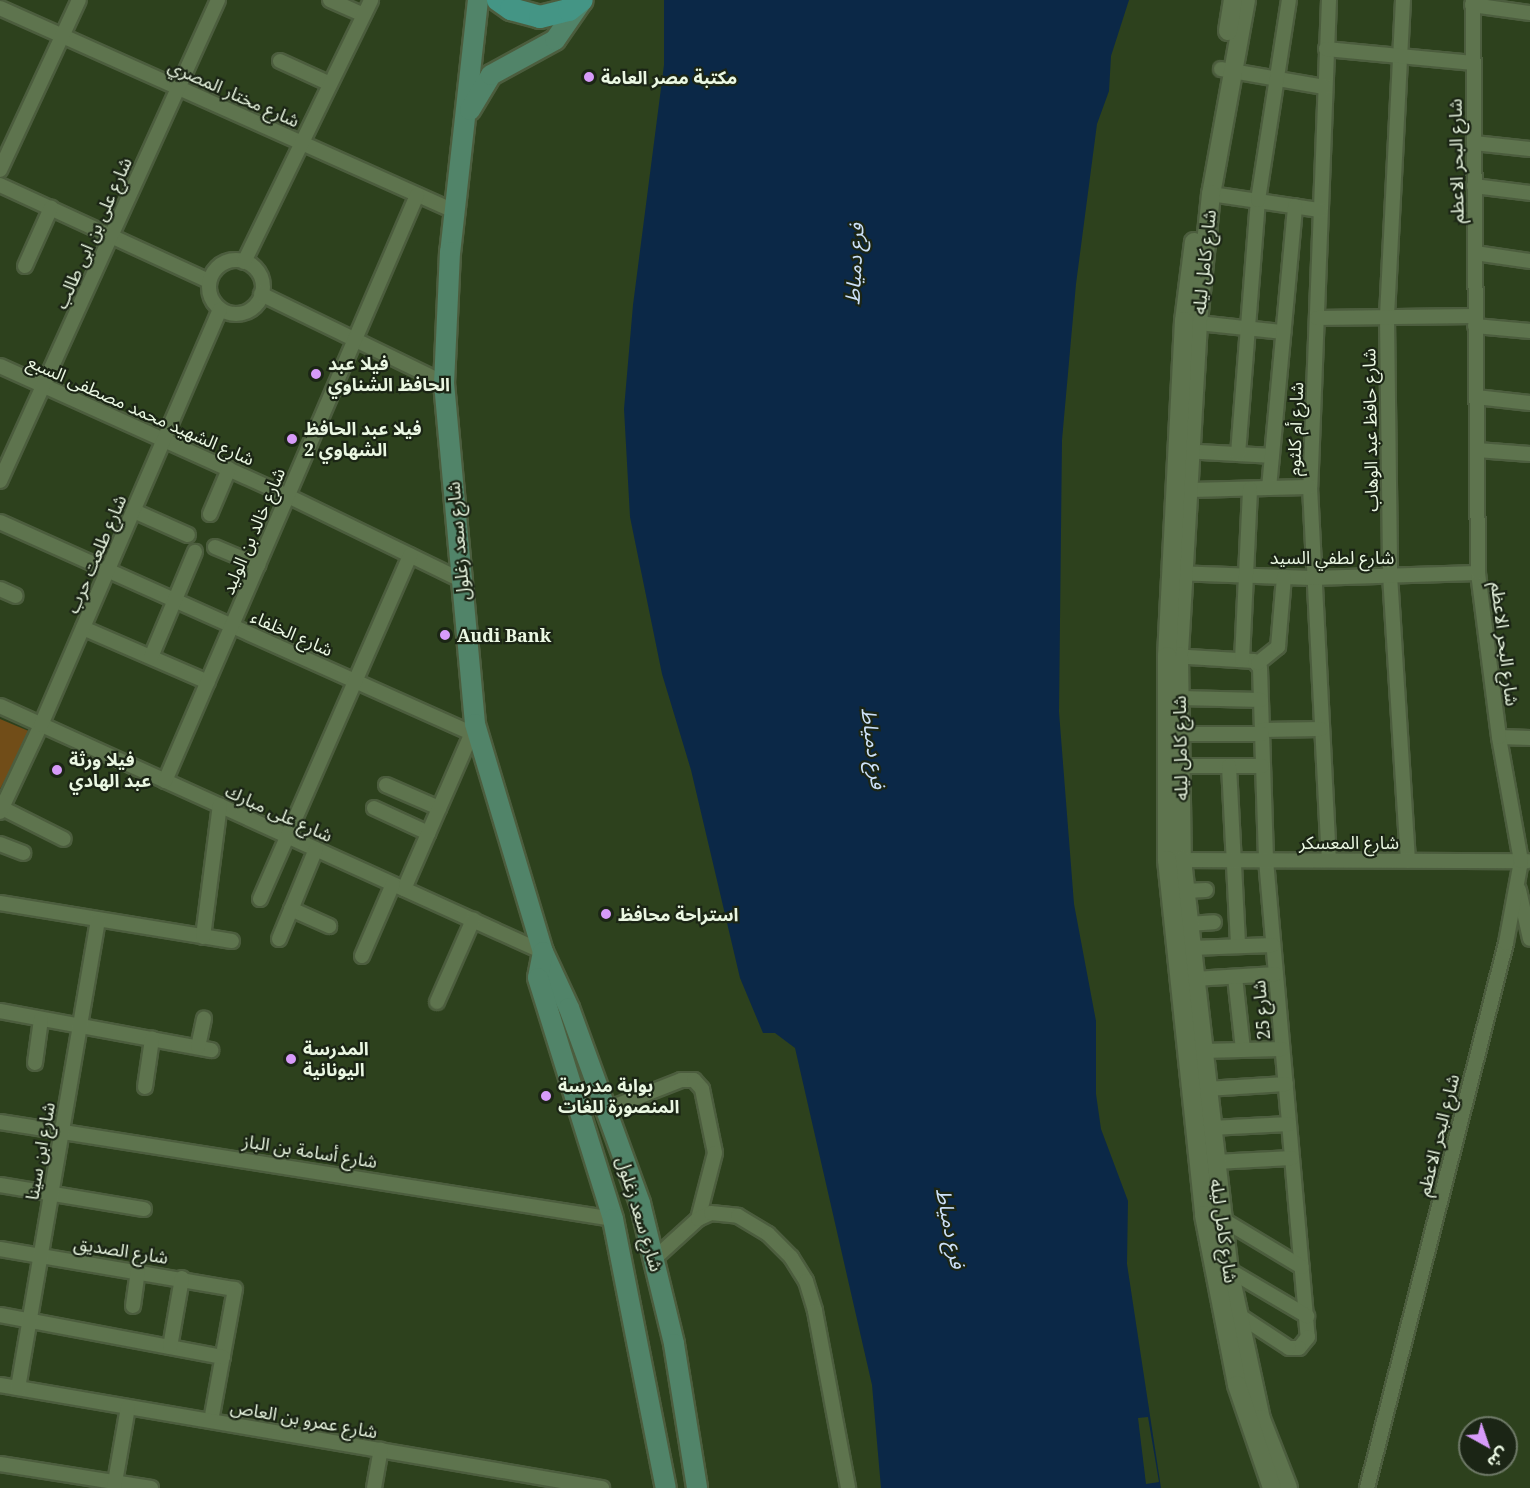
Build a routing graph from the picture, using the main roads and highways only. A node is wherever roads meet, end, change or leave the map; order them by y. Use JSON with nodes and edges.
{"nodes":[{"id":1,"x":478,"y":0,"type":"edge"},
{"id":2,"x":498,"y":0,"type":"edge"},
{"id":3,"x":582,"y":1,"type":"edge"},
{"id":4,"x":472,"y":48,"type":"junction"},
{"id":5,"x":507,"y":65,"type":"junction"},
{"id":6,"x":466,"y":121,"type":"junction"},
{"id":7,"x":543,"y":952,"type":"junction"},
{"id":8,"x":666,"y":1488,"type":"edge"},
{"id":9,"x":696,"y":1488,"type":"edge"}],
"edges":[{"from":1,"to":4,"type":"main road","name":"شارع سعد زغلول"},
{"from":2,"to":3,"type":"main road"},
{"from":3,"to":5,"type":"main road","name":"شارع سعد زغلول"},
{"from":4,"to":5,"type":"main road"},
{"from":4,"to":6,"type":"main road","name":"شارع سعد زغلول"},
{"from":5,"to":6,"type":"main road","name":"شارع سعد زغلول"},
{"from":6,"to":7,"type":"main road","name":"شارع سعد زغلول"},
{"from":7,"to":8,"type":"main road","name":"شارع سعد زغلول"},
{"from":7,"to":9,"type":"main road","name":"شارع سعد زغلول"}]}
